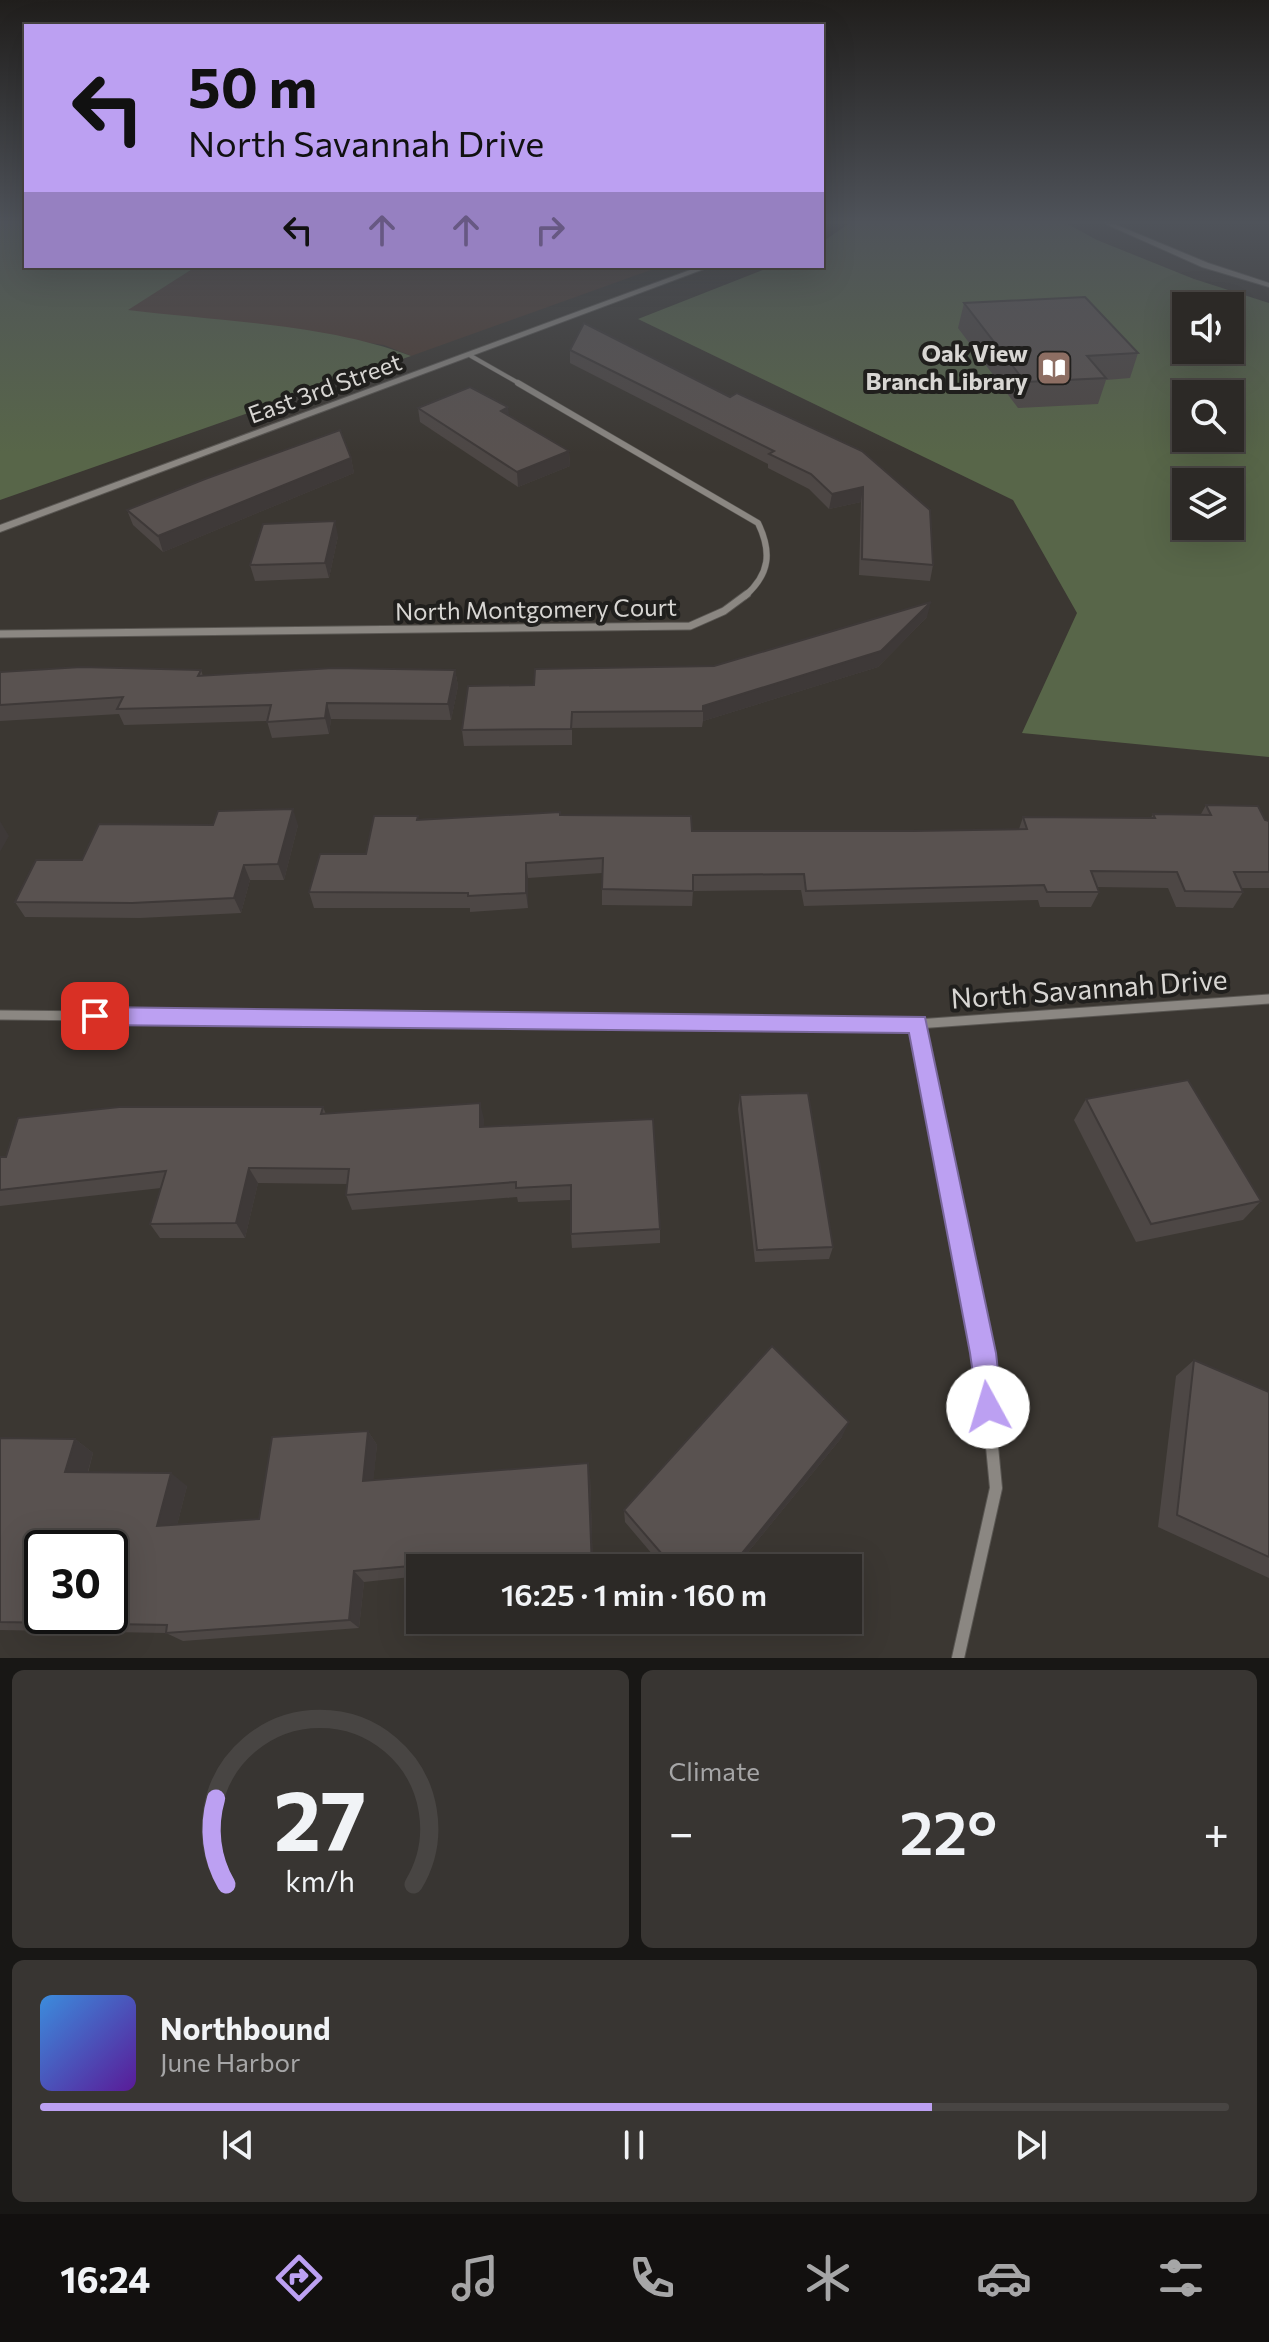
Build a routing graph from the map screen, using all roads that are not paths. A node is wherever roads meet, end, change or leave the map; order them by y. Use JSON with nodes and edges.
{"nodes":[{"id":1,"x":623,"y":298,"type":"edge"},
{"id":2,"x":471,"y":356,"type":"junction"},
{"id":3,"x":0,"y":529,"type":"edge"},
{"id":4,"x":0,"y":634,"type":"edge"},
{"id":5,"x":1269,"y":999,"type":"edge"},
{"id":6,"x":0,"y":1015,"type":"edge"},
{"id":7,"x":917,"y":1024,"type":"junction"},
{"id":8,"x":958,"y":1658,"type":"edge"}],
"edges":[{"from":1,"to":2,"type":"street","name":"East 3rd Street"},
{"from":2,"to":3,"type":"street","name":"East 3rd Street"},
{"from":2,"to":4,"type":"street","name":"North Montgomery Court"},
{"from":5,"to":7,"type":"street","name":"North Savannah Drive"},
{"from":6,"to":7,"type":"street","name":"North Savannah Drive"},
{"from":7,"to":8,"type":"street"}]}
